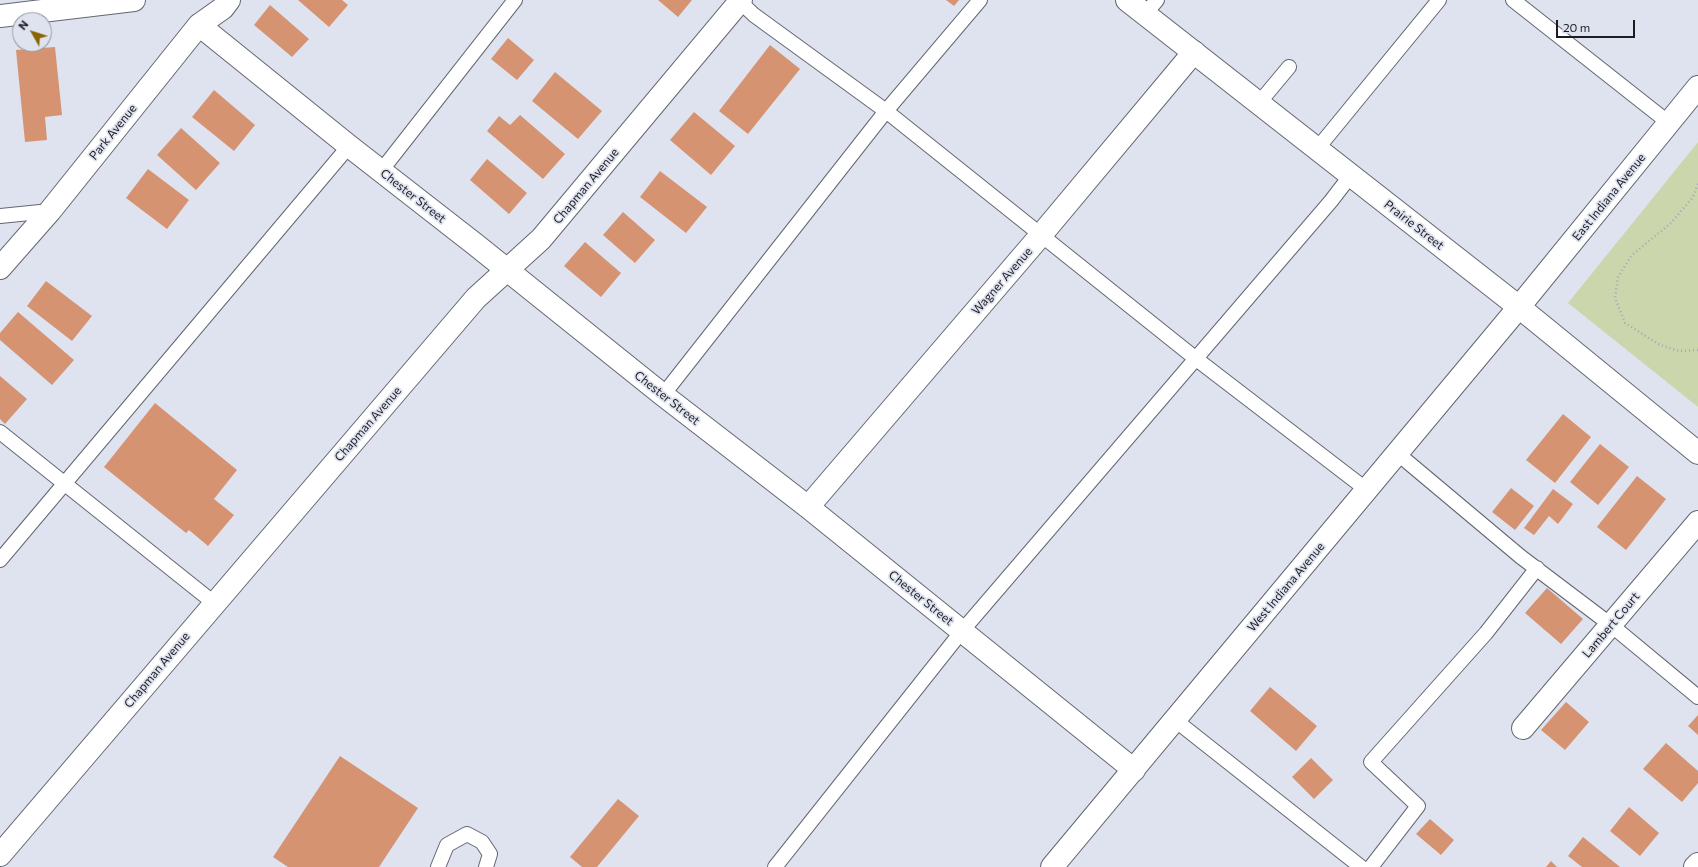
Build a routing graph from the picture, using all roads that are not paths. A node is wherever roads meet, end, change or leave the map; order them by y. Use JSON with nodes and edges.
{"nodes":[{"id":1,"x":134,"y":0,"type":"edge"},
{"id":2,"x":515,"y":0,"type":"edge"},
{"id":3,"x":980,"y":0,"type":"edge"},
{"id":4,"x":1127,"y":0,"type":"edge"},
{"id":5,"x":1439,"y":0,"type":"edge"},
{"id":6,"x":1513,"y":0,"type":"edge"},
{"id":7,"x":740,"y":1,"type":"edge"},
{"id":8,"x":221,"y":3,"type":"edge"},
{"id":9,"x":46,"y":5,"type":"edge"},
{"id":10,"x":1151,"y":7,"type":"edge"},
{"id":11,"x":0,"y":16,"type":"edge"},
{"id":12,"x":199,"y":25,"type":"junction"},
{"id":13,"x":1194,"y":52,"type":"junction"},
{"id":14,"x":1289,"y":67,"type":"dead end"},
{"id":15,"x":1698,"y":87,"type":"edge"},
{"id":16,"x":1259,"y":103,"type":"junction"},
{"id":17,"x":886,"y":111,"type":"junction"},
{"id":18,"x":1669,"y":123,"type":"junction"},
{"id":19,"x":349,"y":146,"type":"junction"},
{"id":20,"x":1317,"y":149,"type":"junction"},
{"id":21,"x":380,"y":172,"type":"junction"},
{"id":22,"x":1351,"y":175,"type":"junction"},
{"id":23,"x":50,"y":211,"type":"junction"},
{"id":24,"x":0,"y":216,"type":"edge"},
{"id":25,"x":1041,"y":235,"type":"junction"},
{"id":26,"x":0,"y":268,"type":"edge"},
{"id":27,"x":506,"y":270,"type":"junction"},
{"id":28,"x":1519,"y":307,"type":"junction"},
{"id":29,"x":1195,"y":358,"type":"junction"},
{"id":30,"x":663,"y":395,"type":"junction"},
{"id":31,"x":0,"y":432,"type":"edge"},
{"id":32,"x":1398,"y":453,"type":"junction"},
{"id":33,"x":1698,"y":453,"type":"edge"},
{"id":34,"x":65,"y":484,"type":"junction"},
{"id":35,"x":1367,"y":490,"type":"junction"},
{"id":36,"x":808,"y":507,"type":"junction"},
{"id":37,"x":1698,"y":522,"type":"edge"},
{"id":38,"x":0,"y":560,"type":"edge"},
{"id":39,"x":1537,"y":568,"type":"junction"},
{"id":40,"x":214,"y":603,"type":"junction"},
{"id":41,"x":1611,"y":625,"type":"junction"},
{"id":42,"x":962,"y":631,"type":"junction"},
{"id":43,"x":1698,"y":697,"type":"edge"},
{"id":44,"x":1176,"y":720,"type":"junction"},
{"id":45,"x":1523,"y":728,"type":"dead end"},
{"id":46,"x":1134,"y":770,"type":"junction"},
{"id":47,"x":0,"y":855,"type":"edge"},
{"id":48,"x":1698,"y":864,"type":"edge"},
{"id":49,"x":438,"y":867,"type":"edge"},
{"id":50,"x":486,"y":867,"type":"edge"},
{"id":51,"x":775,"y":867,"type":"edge"},
{"id":52,"x":1052,"y":867,"type":"edge"},
{"id":53,"x":1361,"y":867,"type":"edge"},
{"id":54,"x":1372,"y":867,"type":"edge"},
{"id":55,"x":1695,"y":867,"type":"edge"}],
"edges":[{"from":1,"to":9,"type":"street"},
{"from":2,"to":21,"type":"lane"},
{"from":3,"to":17,"type":"lane"},
{"from":4,"to":10,"type":"street","name":"Prairie Street"},
{"from":5,"to":20,"type":"lane"},
{"from":6,"to":18,"type":"lane"},
{"from":7,"to":17,"type":"lane"},
{"from":7,"to":27,"type":"street","name":"Chapman Avenue"},
{"from":8,"to":12,"type":"street","name":"Park Avenue"},
{"from":9,"to":11,"type":"street"},
{"from":10,"to":13,"type":"street","name":"Prairie Street"},
{"from":12,"to":19,"type":"street","name":"Chester Street"},
{"from":12,"to":23,"type":"street","name":"Park Avenue"},
{"from":13,"to":16,"type":"street","name":"Prairie Street"},
{"from":13,"to":25,"type":"street","name":"Wagner Avenue"},
{"from":14,"to":16,"type":"lane"},
{"from":15,"to":18,"type":"street","name":"East Indiana Avenue"},
{"from":16,"to":20,"type":"street","name":"Prairie Street"},
{"from":17,"to":25,"type":"lane"},
{"from":17,"to":30,"type":"lane"},
{"from":18,"to":28,"type":"street","name":"East Indiana Avenue"},
{"from":19,"to":21,"type":"street","name":"Chester Street"},
{"from":19,"to":34,"type":"lane"},
{"from":20,"to":22,"type":"street","name":"Prairie Street"},
{"from":21,"to":27,"type":"street","name":"Chester Street"},
{"from":22,"to":28,"type":"street","name":"Prairie Street"},
{"from":22,"to":29,"type":"lane"},
{"from":23,"to":24,"type":"lane"},
{"from":23,"to":26,"type":"street","name":"Park Avenue"},
{"from":25,"to":29,"type":"lane"},
{"from":25,"to":36,"type":"street","name":"Wagner Avenue"},
{"from":27,"to":30,"type":"street","name":"Chester Street"},
{"from":27,"to":40,"type":"street","name":"Chapman Avenue"},
{"from":28,"to":32,"type":"street","name":"West Indiana Avenue"},
{"from":28,"to":33,"type":"street","name":"Prairie Street"},
{"from":29,"to":35,"type":"lane"},
{"from":29,"to":42,"type":"lane"},
{"from":30,"to":36,"type":"street","name":"Chester Street"},
{"from":31,"to":34,"type":"lane"},
{"from":32,"to":35,"type":"street","name":"West Indiana Avenue"},
{"from":32,"to":39,"type":"lane"},
{"from":34,"to":38,"type":"lane"},
{"from":34,"to":40,"type":"lane"},
{"from":35,"to":44,"type":"street","name":"West Indiana Avenue"},
{"from":36,"to":42,"type":"street","name":"Chester Street"},
{"from":37,"to":41,"type":"street","name":"Lambert Court"},
{"from":39,"to":41,"type":"lane"},
{"from":39,"to":54,"type":"lane"},
{"from":40,"to":47,"type":"street","name":"Chapman Avenue"},
{"from":41,"to":43,"type":"lane"},
{"from":41,"to":45,"type":"street","name":"Lambert Court"},
{"from":42,"to":46,"type":"street","name":"Chester Street"},
{"from":42,"to":51,"type":"lane"},
{"from":44,"to":46,"type":"street","name":"West Indiana Avenue"},
{"from":44,"to":53,"type":"lane"},
{"from":46,"to":52,"type":"street","name":"West Indiana Avenue"},
{"from":48,"to":55,"type":"street"},
{"from":49,"to":50,"type":"lane"}]}
